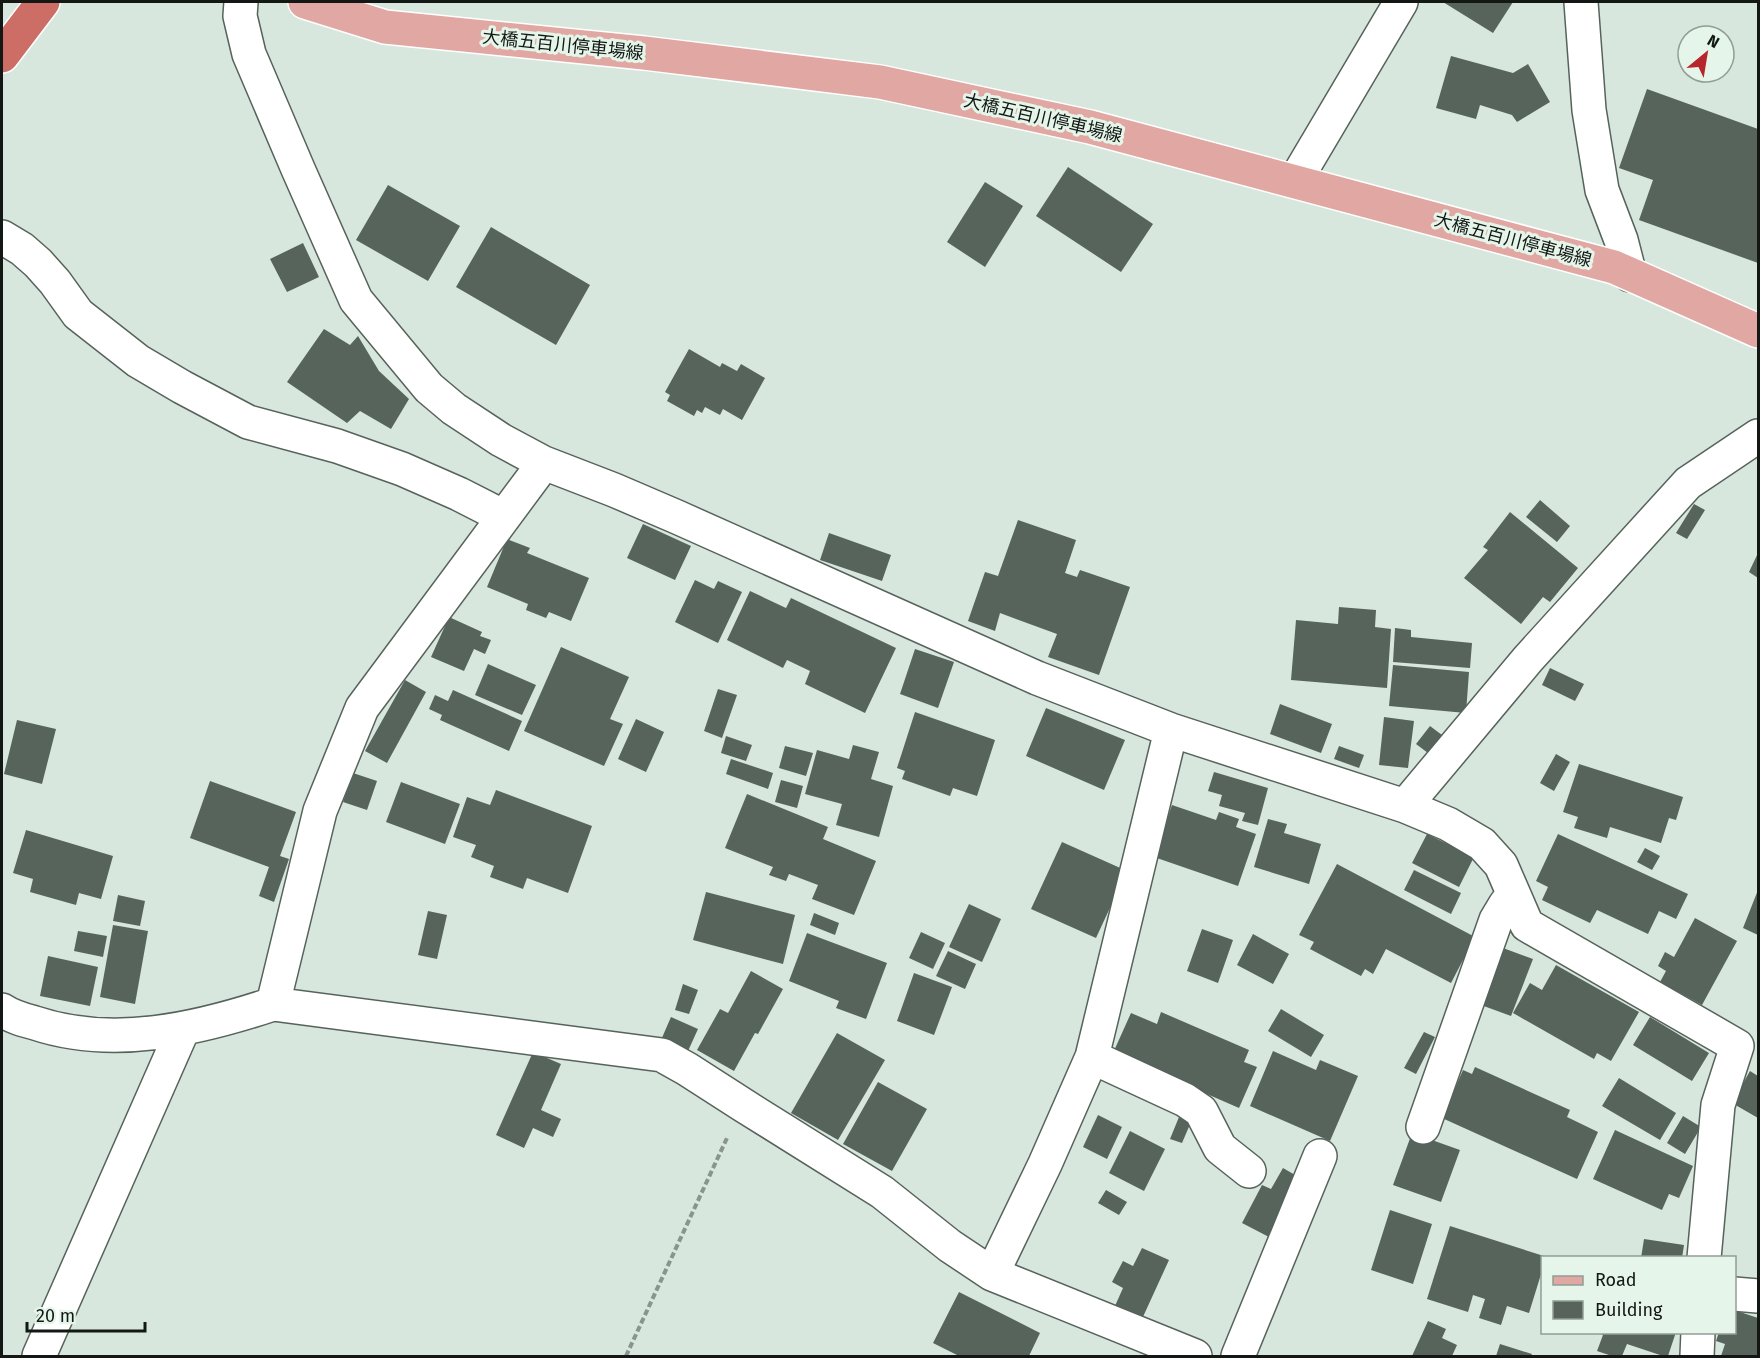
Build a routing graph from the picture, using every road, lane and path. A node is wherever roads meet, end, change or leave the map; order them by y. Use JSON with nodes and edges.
{"nodes":[{"id":1,"x":43,"y":2,"type":"edge"},
{"id":2,"x":241,"y":2,"type":"edge"},
{"id":3,"x":305,"y":2,"type":"edge"},
{"id":4,"x":1401,"y":2,"type":"edge"},
{"id":5,"x":1581,"y":2,"type":"edge"},
{"id":6,"x":2,"y":56,"type":"edge"},
{"id":7,"x":1295,"y":181,"type":"junction"},
{"id":8,"x":2,"y":237,"type":"edge"},
{"id":9,"x":1630,"y":275,"type":"junction"},
{"id":10,"x":1758,"y":331,"type":"edge"},
{"id":11,"x":1758,"y":436,"type":"edge"},
{"id":12,"x":544,"y":463,"type":"junction"},
{"id":13,"x":504,"y":517,"type":"junction"},
{"id":14,"x":1171,"y":730,"type":"junction"},
{"id":15,"x":1405,"y":806,"type":"junction"},
{"id":16,"x":1513,"y":894,"type":"junction"},
{"id":17,"x":273,"y":1004,"type":"junction"},
{"id":18,"x":2,"y":1010,"type":"edge"},
{"id":19,"x":183,"y":1029,"type":"junction"},
{"id":20,"x":1748,"y":1051,"type":"edge"},
{"id":21,"x":1092,"y":1057,"type":"junction"},
{"id":22,"x":742,"y":1105,"type":"junction"},
{"id":23,"x":1423,"y":1127,"type":"dead end"},
{"id":24,"x":1320,"y":1156,"type":"dead end"},
{"id":25,"x":1249,"y":1171,"type":"dead end"},
{"id":26,"x":1704,"y":1256,"type":"edge"},
{"id":27,"x":992,"y":1274,"type":"junction"},
{"id":28,"x":1736,"y":1294,"type":"edge"},
{"id":29,"x":1758,"y":1296,"type":"edge"},
{"id":30,"x":1698,"y":1334,"type":"edge"},
{"id":31,"x":39,"y":1356,"type":"edge"},
{"id":32,"x":626,"y":1356,"type":"edge"},
{"id":33,"x":1195,"y":1356,"type":"edge"},
{"id":34,"x":1238,"y":1356,"type":"edge"},
{"id":35,"x":1696,"y":1356,"type":"edge"}],
"edges":[{"from":1,"to":6,"type":"highway"},
{"from":2,"to":12,"type":"street"},
{"from":3,"to":7,"type":"main road","name":"大橋五百川停車場線"},
{"from":4,"to":7,"type":"street"},
{"from":5,"to":9,"type":"street"},
{"from":7,"to":9,"type":"main road","name":"大橋五百川停車場線"},
{"from":8,"to":13,"type":"street"},
{"from":9,"to":10,"type":"main road","name":"大橋五百川停車場線"},
{"from":11,"to":15,"type":"street"},
{"from":12,"to":13,"type":"street"},
{"from":12,"to":14,"type":"street"},
{"from":13,"to":17,"type":"street"},
{"from":14,"to":15,"type":"street"},
{"from":14,"to":21,"type":"street"},
{"from":15,"to":16,"type":"street"},
{"from":16,"to":20,"type":"street"},
{"from":16,"to":23,"type":"street"},
{"from":17,"to":19,"type":"street"},
{"from":17,"to":22,"type":"street"},
{"from":18,"to":19,"type":"street"},
{"from":19,"to":31,"type":"street"},
{"from":20,"to":26,"type":"street"},
{"from":21,"to":25,"type":"street"},
{"from":21,"to":27,"type":"street"},
{"from":22,"to":27,"type":"street"},
{"from":22,"to":32,"type":"path"},
{"from":24,"to":34,"type":"street"},
{"from":27,"to":33,"type":"street"},
{"from":28,"to":29,"type":"street"},
{"from":30,"to":35,"type":"street"}]}
